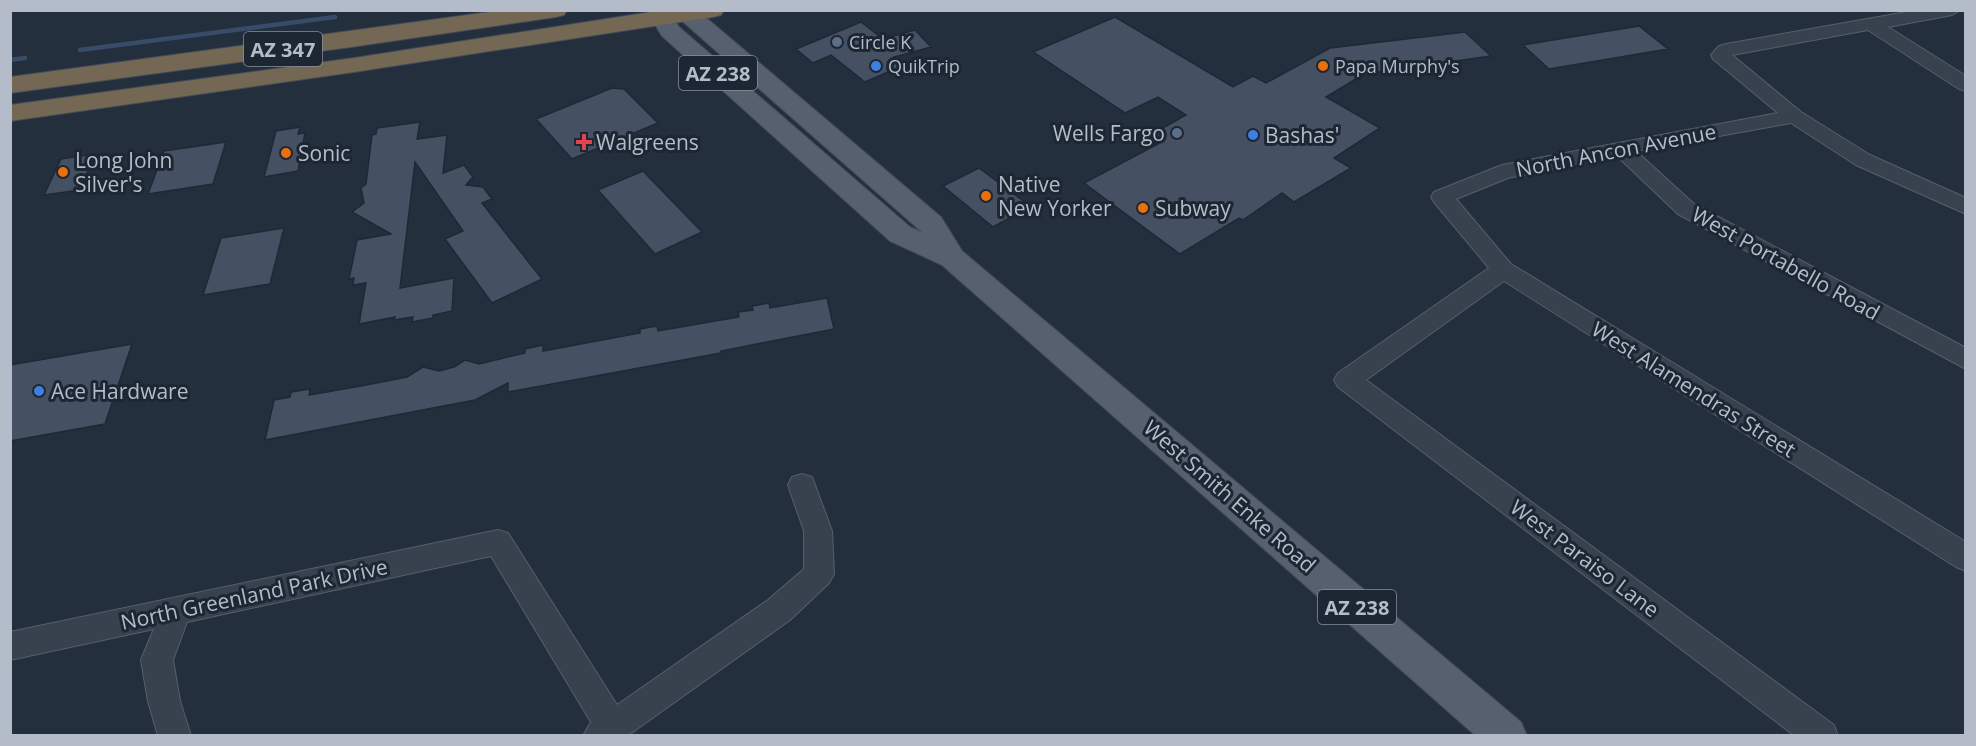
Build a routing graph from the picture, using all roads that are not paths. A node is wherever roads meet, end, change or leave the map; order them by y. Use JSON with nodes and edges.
{"nodes":[{"id":1,"x":556,"y":10,"type":"edge"},
{"id":2,"x":713,"y":10,"type":"edge"},
{"id":3,"x":1952,"y":10,"type":"edge"},
{"id":4,"x":672,"y":14,"type":"edge"},
{"id":5,"x":1871,"y":24,"type":"junction"},
{"id":6,"x":10,"y":85,"type":"edge"},
{"id":7,"x":1965,"y":85,"type":"edge"},
{"id":8,"x":10,"y":113,"type":"edge"},
{"id":9,"x":1794,"y":116,"type":"junction"},
{"id":10,"x":776,"y":125,"type":"junction"},
{"id":11,"x":1620,"y":148,"type":"junction"},
{"id":12,"x":873,"y":174,"type":"junction"},
{"id":13,"x":1442,"y":197,"type":"joint"},
{"id":14,"x":1965,"y":207,"type":"edge"},
{"id":15,"x":952,"y":258,"type":"junction"},
{"id":16,"x":1503,"y":270,"type":"junction"},
{"id":17,"x":1965,"y":360,"type":"edge"},
{"id":18,"x":802,"y":485,"type":"dead end"},
{"id":19,"x":1965,"y":558,"type":"edge"},
{"id":20,"x":176,"y":611,"type":"junction"},
{"id":21,"x":10,"y":646,"type":"edge"},
{"id":22,"x":606,"y":731,"type":"edge"},
{"id":23,"x":175,"y":735,"type":"edge"},
{"id":24,"x":1507,"y":735,"type":"edge"},
{"id":25,"x":1822,"y":735,"type":"edge"}],
"edges":[{"from":1,"to":6,"type":"highway","number":"AZ 347"},
{"from":2,"to":4,"type":"highway","number":"AZ 347"},
{"from":3,"to":5,"type":"street"},
{"from":4,"to":8,"type":"highway","number":"AZ 347"},
{"from":4,"to":10,"type":"main road","name":"West Smith Enke Road","number":"AZ 238"},
{"from":4,"to":12,"type":"main road","name":"West Smith Enke Road","number":"AZ 238"},
{"from":5,"to":7,"type":"street"},
{"from":5,"to":9,"type":"street"},
{"from":9,"to":11,"type":"street","name":"North Ancon Avenue"},
{"from":9,"to":14,"type":"street"},
{"from":10,"to":12,"type":"main road"},
{"from":10,"to":15,"type":"main road","name":"West Smith Enke Road","number":"AZ 238"},
{"from":11,"to":13,"type":"street","name":"North Ancon Avenue"},
{"from":11,"to":17,"type":"street","name":"West Portabello Road"},
{"from":12,"to":15,"type":"main road","name":"West Smith Enke Road","number":"AZ 238"},
{"from":13,"to":16,"type":"street","name":"West Alamendras Street"},
{"from":15,"to":24,"type":"main road","name":"West Smith Enke Road","number":"AZ 238"},
{"from":16,"to":19,"type":"street","name":"West Alamendras Street"},
{"from":16,"to":25,"type":"street","name":"West Paraiso Lane"},
{"from":18,"to":22,"type":"street"},
{"from":20,"to":21,"type":"street","name":"North Greenland Park Drive"},
{"from":20,"to":22,"type":"street","name":"North Greenland Park Drive"},
{"from":20,"to":23,"type":"street"}]}
